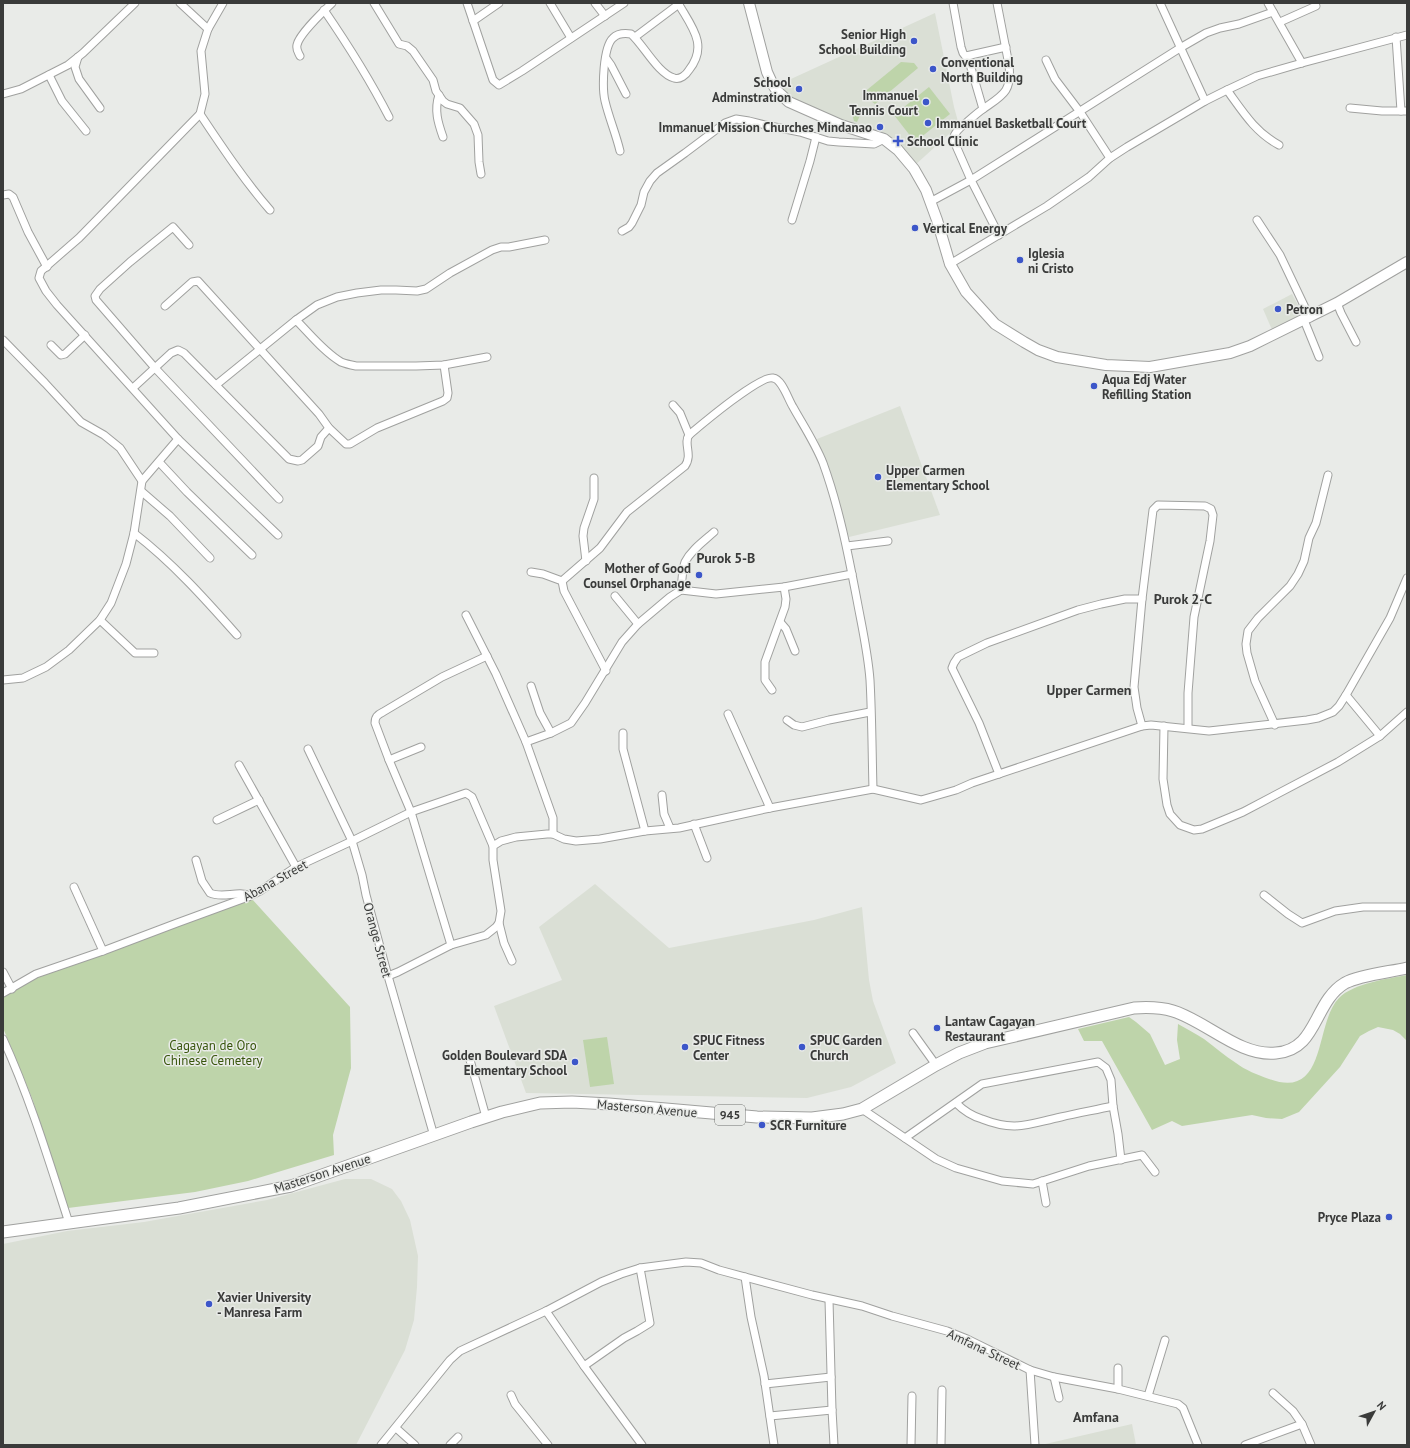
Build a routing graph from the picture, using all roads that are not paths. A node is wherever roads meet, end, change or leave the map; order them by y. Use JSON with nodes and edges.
{"nodes":[{"id":1,"x":135,"y":3,"type":"edge"},
{"id":2,"x":180,"y":3,"type":"edge"},
{"id":3,"x":223,"y":3,"type":"edge"},
{"id":4,"x":332,"y":3,"type":"edge"},
{"id":5,"x":374,"y":3,"type":"edge"},
{"id":6,"x":467,"y":3,"type":"edge"},
{"id":7,"x":499,"y":3,"type":"edge"},
{"id":8,"x":550,"y":3,"type":"edge"},
{"id":9,"x":595,"y":3,"type":"edge"},
{"id":10,"x":624,"y":3,"type":"edge"},
{"id":11,"x":749,"y":3,"type":"edge"},
{"id":12,"x":953,"y":3,"type":"edge"},
{"id":13,"x":998,"y":3,"type":"edge"},
{"id":14,"x":1160,"y":3,"type":"edge"},
{"id":15,"x":1268,"y":3,"type":"edge"},
{"id":16,"x":679,"y":4,"type":"edge"},
{"id":17,"x":1316,"y":6,"type":"dead end"},
{"id":18,"x":324,"y":10,"type":"junction"},
{"id":19,"x":1273,"y":12,"type":"junction"},
{"id":20,"x":605,"y":16,"type":"junction"},
{"id":21,"x":473,"y":21,"type":"junction"},
{"id":22,"x":1280,"y":22,"type":"junction"},
{"id":23,"x":208,"y":29,"type":"junction"},
{"id":24,"x":1407,"y":35,"type":"edge"},
{"id":25,"x":635,"y":37,"type":"junction"},
{"id":26,"x":571,"y":38,"type":"junction"},
{"id":27,"x":1396,"y":38,"type":"junction"},
{"id":28,"x":1006,"y":47,"type":"junction"},
{"id":29,"x":1180,"y":48,"type":"junction"},
{"id":30,"x":300,"y":56,"type":"dead end"},
{"id":31,"x":966,"y":56,"type":"junction"},
{"id":32,"x":78,"y":57,"type":"junction"},
{"id":33,"x":606,"y":58,"type":"junction"},
{"id":34,"x":1046,"y":60,"type":"dead end"},
{"id":35,"x":1302,"y":63,"type":"junction"},
{"id":36,"x":49,"y":75,"type":"junction"},
{"id":37,"x":1227,"y":90,"type":"junction"},
{"id":38,"x":3,"y":94,"type":"edge"},
{"id":39,"x":626,"y":94,"type":"dead end"},
{"id":40,"x":440,"y":95,"type":"junction"},
{"id":41,"x":1205,"y":101,"type":"junction"},
{"id":42,"x":100,"y":108,"type":"dead end"},
{"id":43,"x":1350,"y":108,"type":"dead end"},
{"id":44,"x":983,"y":109,"type":"junction"},
{"id":45,"x":1404,"y":111,"type":"edge"},
{"id":46,"x":1080,"y":112,"type":"junction"},
{"id":47,"x":200,"y":114,"type":"junction"},
{"id":48,"x":389,"y":117,"type":"dead end"},
{"id":49,"x":86,"y":131,"type":"dead end"},
{"id":50,"x":443,"y":137,"type":"dead end"},
{"id":51,"x":816,"y":137,"type":"junction"},
{"id":52,"x":884,"y":138,"type":"junction"},
{"id":53,"x":1279,"y":145,"type":"dead end"},
{"id":54,"x":620,"y":152,"type":"dead end"},
{"id":55,"x":1110,"y":158,"type":"junction"},
{"id":56,"x":481,"y":174,"type":"dead end"},
{"id":57,"x":971,"y":180,"type":"junction"},
{"id":58,"x":3,"y":195,"type":"edge"},
{"id":59,"x":930,"y":202,"type":"junction"},
{"id":60,"x":270,"y":210,"type":"dead end"},
{"id":61,"x":792,"y":220,"type":"dead end"},
{"id":62,"x":1257,"y":220,"type":"dead end"},
{"id":63,"x":622,"y":231,"type":"dead end"},
{"id":64,"x":999,"y":235,"type":"junction"},
{"id":65,"x":545,"y":240,"type":"dead end"},
{"id":66,"x":189,"y":245,"type":"dead end"},
{"id":67,"x":1407,"y":262,"type":"edge"},
{"id":68,"x":950,"y":264,"type":"junction"},
{"id":69,"x":48,"y":267,"type":"junction"},
{"id":70,"x":1338,"y":304,"type":"junction"},
{"id":71,"x":165,"y":306,"type":"dead end"},
{"id":72,"x":1307,"y":319,"type":"junction"},
{"id":73,"x":296,"y":320,"type":"junction"},
{"id":74,"x":85,"y":335,"type":"junction"},
{"id":75,"x":3,"y":340,"type":"edge"},
{"id":76,"x":1356,"y":342,"type":"dead end"},
{"id":77,"x":51,"y":345,"type":"dead end"},
{"id":78,"x":259,"y":349,"type":"junction"},
{"id":79,"x":486,"y":357,"type":"dead end"},
{"id":80,"x":1319,"y":357,"type":"dead end"},
{"id":81,"x":444,"y":365,"type":"junction"},
{"id":82,"x":155,"y":368,"type":"junction"},
{"id":83,"x":216,"y":385,"type":"junction"},
{"id":84,"x":133,"y":388,"type":"junction"},
{"id":85,"x":673,"y":405,"type":"dead end"},
{"id":86,"x":329,"y":428,"type":"junction"},
{"id":87,"x":690,"y":435,"type":"junction"},
{"id":88,"x":178,"y":439,"type":"junction"},
{"id":89,"x":159,"y":462,"type":"junction"},
{"id":90,"x":1328,"y":474,"type":"dead end"},
{"id":91,"x":594,"y":478,"type":"dead end"},
{"id":92,"x":142,"y":481,"type":"junction"},
{"id":93,"x":141,"y":491,"type":"junction"},
{"id":94,"x":279,"y":499,"type":"dead end"},
{"id":95,"x":714,"y":532,"type":"dead end"},
{"id":96,"x":134,"y":534,"type":"junction"},
{"id":97,"x":278,"y":535,"type":"dead end"},
{"id":98,"x":888,"y":541,"type":"dead end"},
{"id":99,"x":847,"y":546,"type":"junction"},
{"id":100,"x":252,"y":555,"type":"dead end"},
{"id":101,"x":210,"y":558,"type":"dead end"},
{"id":102,"x":586,"y":561,"type":"junction"},
{"id":103,"x":531,"y":572,"type":"dead end"},
{"id":104,"x":852,"y":574,"type":"junction"},
{"id":105,"x":1407,"y":578,"type":"edge"},
{"id":106,"x":562,"y":581,"type":"junction"},
{"id":107,"x":784,"y":587,"type":"junction"},
{"id":108,"x":682,"y":590,"type":"junction"},
{"id":109,"x":615,"y":596,"type":"dead end"},
{"id":110,"x":1142,"y":599,"type":"junction"},
{"id":111,"x":466,"y":615,"type":"dead end"},
{"id":112,"x":100,"y":620,"type":"junction"},
{"id":113,"x":780,"y":622,"type":"junction"},
{"id":114,"x":638,"y":624,"type":"junction"},
{"id":115,"x":237,"y":635,"type":"dead end"},
{"id":116,"x":795,"y":651,"type":"dead end"},
{"id":117,"x":154,"y":653,"type":"dead end"},
{"id":118,"x":487,"y":656,"type":"junction"},
{"id":119,"x":606,"y":671,"type":"junction"},
{"id":120,"x":3,"y":680,"type":"edge"},
{"id":121,"x":531,"y":686,"type":"dead end"},
{"id":122,"x":772,"y":690,"type":"dead end"},
{"id":123,"x":1346,"y":695,"type":"junction"},
{"id":124,"x":870,"y":712,"type":"junction"},
{"id":125,"x":1407,"y":712,"type":"edge"},
{"id":126,"x":728,"y":714,"type":"dead end"},
{"id":127,"x":787,"y":720,"type":"dead end"},
{"id":128,"x":1275,"y":725,"type":"junction"},
{"id":129,"x":1142,"y":726,"type":"junction"},
{"id":130,"x":1164,"y":726,"type":"junction"},
{"id":131,"x":1188,"y":728,"type":"junction"},
{"id":132,"x":551,"y":733,"type":"junction"},
{"id":133,"x":623,"y":733,"type":"dead end"},
{"id":134,"x":1380,"y":736,"type":"junction"},
{"id":135,"x":526,"y":742,"type":"junction"},
{"id":136,"x":421,"y":747,"type":"dead end"},
{"id":137,"x":308,"y":749,"type":"dead end"},
{"id":138,"x":389,"y":760,"type":"junction"},
{"id":139,"x":239,"y":765,"type":"dead end"},
{"id":140,"x":999,"y":774,"type":"junction"},
{"id":141,"x":873,"y":789,"type":"junction"},
{"id":142,"x":662,"y":794,"type":"dead end"},
{"id":143,"x":259,"y":800,"type":"junction"},
{"id":144,"x":770,"y":808,"type":"junction"},
{"id":145,"x":411,"y":812,"type":"junction"},
{"id":146,"x":217,"y":820,"type":"dead end"},
{"id":147,"x":694,"y":824,"type":"junction"},
{"id":148,"x":670,"y":828,"type":"junction"},
{"id":149,"x":645,"y":831,"type":"junction"},
{"id":150,"x":554,"y":834,"type":"junction"},
{"id":151,"x":352,"y":841,"type":"junction"},
{"id":152,"x":493,"y":846,"type":"junction"},
{"id":153,"x":707,"y":858,"type":"dead end"},
{"id":154,"x":196,"y":860,"type":"dead end"},
{"id":155,"x":296,"y":867,"type":"junction"},
{"id":156,"x":74,"y":887,"type":"dead end"},
{"id":157,"x":1264,"y":895,"type":"dead end"},
{"id":158,"x":250,"y":896,"type":"junction"},
{"id":159,"x":1407,"y":907,"type":"edge"},
{"id":160,"x":499,"y":923,"type":"junction"},
{"id":161,"x":451,"y":945,"type":"junction"},
{"id":162,"x":103,"y":951,"type":"junction"},
{"id":163,"x":512,"y":960,"type":"dead end"},
{"id":164,"x":1407,"y":968,"type":"edge"},
{"id":165,"x":3,"y":972,"type":"edge"},
{"id":166,"x":388,"y":976,"type":"junction"},
{"id":167,"x":12,"y":989,"type":"junction"},
{"id":168,"x":3,"y":993,"type":"edge"},
{"id":169,"x":913,"y":1033,"type":"dead end"},
{"id":170,"x":3,"y":1039,"type":"edge"},
{"id":171,"x":470,"y":1060,"type":"dead end"},
{"id":172,"x":936,"y":1065,"type":"junction"},
{"id":173,"x":956,"y":1103,"type":"junction"},
{"id":174,"x":1113,"y":1106,"type":"junction"},
{"id":175,"x":862,"y":1109,"type":"junction"},
{"id":176,"x":486,"y":1117,"type":"junction"},
{"id":177,"x":434,"y":1136,"type":"junction"},
{"id":178,"x":905,"y":1138,"type":"junction"},
{"id":179,"x":1121,"y":1160,"type":"junction"},
{"id":180,"x":1155,"y":1172,"type":"dead end"},
{"id":181,"x":1042,"y":1182,"type":"junction"},
{"id":182,"x":1046,"y":1203,"type":"dead end"},
{"id":183,"x":69,"y":1223,"type":"junction"},
{"id":184,"x":3,"y":1232,"type":"edge"},
{"id":185,"x":640,"y":1268,"type":"junction"},
{"id":186,"x":745,"y":1277,"type":"junction"},
{"id":187,"x":829,"y":1300,"type":"junction"},
{"id":188,"x":546,"y":1311,"type":"junction"},
{"id":189,"x":1165,"y":1340,"type":"dead end"},
{"id":190,"x":584,"y":1366,"type":"junction"},
{"id":191,"x":1118,"y":1368,"type":"dead end"},
{"id":192,"x":1030,"y":1370,"type":"junction"},
{"id":193,"x":831,"y":1377,"type":"junction"},
{"id":194,"x":1054,"y":1377,"type":"junction"},
{"id":195,"x":765,"y":1384,"type":"junction"},
{"id":196,"x":1118,"y":1388,"type":"junction"},
{"id":197,"x":942,"y":1390,"type":"dead end"},
{"id":198,"x":1273,"y":1393,"type":"dead end"},
{"id":199,"x":511,"y":1395,"type":"dead end"},
{"id":200,"x":912,"y":1396,"type":"dead end"},
{"id":201,"x":1148,"y":1396,"type":"junction"},
{"id":202,"x":1059,"y":1398,"type":"dead end"},
{"id":203,"x":832,"y":1410,"type":"junction"},
{"id":204,"x":770,"y":1416,"type":"junction"},
{"id":205,"x":1302,"y":1424,"type":"junction"},
{"id":206,"x":396,"y":1428,"type":"junction"},
{"id":207,"x":458,"y":1437,"type":"dead end"},
{"id":208,"x":1264,"y":1442,"type":"edge"},
{"id":209,"x":381,"y":1445,"type":"edge"},
{"id":210,"x":415,"y":1445,"type":"edge"},
{"id":211,"x":450,"y":1445,"type":"edge"},
{"id":212,"x":548,"y":1445,"type":"edge"},
{"id":213,"x":642,"y":1445,"type":"edge"},
{"id":214,"x":774,"y":1445,"type":"edge"},
{"id":215,"x":834,"y":1445,"type":"edge"},
{"id":216,"x":911,"y":1445,"type":"edge"},
{"id":217,"x":941,"y":1445,"type":"edge"},
{"id":218,"x":1035,"y":1445,"type":"edge"},
{"id":219,"x":1198,"y":1445,"type":"edge"},
{"id":220,"x":1245,"y":1445,"type":"edge"},
{"id":221,"x":1311,"y":1445,"type":"edge"}],
"edges":[{"from":1,"to":32,"type":"street"},
{"from":2,"to":23,"type":"street"},
{"from":3,"to":23,"type":"street"},
{"from":4,"to":18,"type":"street"},
{"from":5,"to":40,"type":"street"},
{"from":6,"to":21,"type":"street"},
{"from":7,"to":21,"type":"street"},
{"from":8,"to":26,"type":"street"},
{"from":9,"to":20,"type":"street"},
{"from":10,"to":20,"type":"street"},
{"from":11,"to":52,"type":"main road"},
{"from":12,"to":31,"type":"street"},
{"from":13,"to":28,"type":"street"},
{"from":14,"to":29,"type":"street"},
{"from":15,"to":19,"type":"street"},
{"from":16,"to":25,"type":"street"},
{"from":16,"to":25,"type":"street"},
{"from":17,"to":22,"type":"street"},
{"from":18,"to":30,"type":"street"},
{"from":18,"to":48,"type":"street"},
{"from":19,"to":22,"type":"street"},
{"from":19,"to":29,"type":"street"},
{"from":20,"to":26,"type":"street"},
{"from":21,"to":26,"type":"street"},
{"from":22,"to":35,"type":"street"},
{"from":23,"to":47,"type":"street"},
{"from":24,"to":27,"type":"street"},
{"from":25,"to":33,"type":"street"},
{"from":27,"to":35,"type":"street"},
{"from":27,"to":45,"type":"street"},
{"from":28,"to":31,"type":"street"},
{"from":28,"to":44,"type":"street"},
{"from":29,"to":41,"type":"street"},
{"from":29,"to":46,"type":"street"},
{"from":31,"to":44,"type":"street"},
{"from":32,"to":36,"type":"street"},
{"from":32,"to":42,"type":"street"},
{"from":33,"to":39,"type":"street"},
{"from":33,"to":54,"type":"street"},
{"from":34,"to":46,"type":"street"},
{"from":35,"to":37,"type":"street"},
{"from":36,"to":38,"type":"street"},
{"from":36,"to":49,"type":"street"},
{"from":37,"to":41,"type":"street"},
{"from":37,"to":53,"type":"street"},
{"from":40,"to":50,"type":"street"},
{"from":40,"to":56,"type":"street"},
{"from":41,"to":55,"type":"street"},
{"from":43,"to":45,"type":"street"},
{"from":44,"to":57,"type":"street"},
{"from":46,"to":55,"type":"street"},
{"from":46,"to":57,"type":"street"},
{"from":47,"to":60,"type":"street"},
{"from":47,"to":69,"type":"street"},
{"from":51,"to":52,"type":"street"},
{"from":51,"to":61,"type":"street"},
{"from":51,"to":63,"type":"street"},
{"from":52,"to":59,"type":"main road"},
{"from":55,"to":64,"type":"street"},
{"from":57,"to":59,"type":"street"},
{"from":57,"to":64,"type":"street"},
{"from":58,"to":69,"type":"street"},
{"from":59,"to":68,"type":"main road"},
{"from":62,"to":72,"type":"street"},
{"from":64,"to":68,"type":"street"},
{"from":65,"to":73,"type":"street"},
{"from":66,"to":82,"type":"street"},
{"from":67,"to":70,"type":"main road"},
{"from":68,"to":72,"type":"main road"},
{"from":69,"to":74,"type":"street"},
{"from":70,"to":72,"type":"main road"},
{"from":70,"to":76,"type":"street"},
{"from":71,"to":78,"type":"street"},
{"from":72,"to":80,"type":"street"},
{"from":73,"to":78,"type":"street"},
{"from":73,"to":81,"type":"street"},
{"from":74,"to":77,"type":"street"},
{"from":74,"to":84,"type":"street"},
{"from":75,"to":92,"type":"street"},
{"from":78,"to":83,"type":"street"},
{"from":78,"to":86,"type":"street"},
{"from":79,"to":81,"type":"street"},
{"from":81,"to":86,"type":"street"},
{"from":82,"to":83,"type":"street"},
{"from":82,"to":84,"type":"street"},
{"from":82,"to":94,"type":"street"},
{"from":83,"to":86,"type":"street"},
{"from":84,"to":88,"type":"street"},
{"from":85,"to":87,"type":"street"},
{"from":87,"to":99,"type":"street"},
{"from":87,"to":102,"type":"street"},
{"from":88,"to":89,"type":"street"},
{"from":88,"to":97,"type":"street"},
{"from":89,"to":92,"type":"street"},
{"from":89,"to":100,"type":"street"},
{"from":90,"to":128,"type":"street"},
{"from":91,"to":102,"type":"street"},
{"from":92,"to":93,"type":"street"},
{"from":93,"to":96,"type":"street"},
{"from":93,"to":101,"type":"street"},
{"from":95,"to":108,"type":"street"},
{"from":96,"to":112,"type":"street"},
{"from":96,"to":115,"type":"street"},
{"from":98,"to":99,"type":"street"},
{"from":99,"to":104,"type":"street"},
{"from":102,"to":106,"type":"street"},
{"from":103,"to":106,"type":"street"},
{"from":104,"to":107,"type":"street"},
{"from":104,"to":124,"type":"street"},
{"from":105,"to":123,"type":"street"},
{"from":106,"to":119,"type":"street"},
{"from":107,"to":108,"type":"street"},
{"from":107,"to":113,"type":"street"},
{"from":108,"to":114,"type":"street"},
{"from":109,"to":114,"type":"street"},
{"from":110,"to":129,"type":"street"},
{"from":110,"to":131,"type":"street"},
{"from":110,"to":140,"type":"street"},
{"from":111,"to":118,"type":"street"},
{"from":112,"to":117,"type":"street"},
{"from":112,"to":120,"type":"street"},
{"from":113,"to":116,"type":"street"},
{"from":113,"to":122,"type":"street"},
{"from":114,"to":119,"type":"street"},
{"from":118,"to":135,"type":"street"},
{"from":118,"to":138,"type":"street"},
{"from":119,"to":132,"type":"street"},
{"from":121,"to":132,"type":"street"},
{"from":123,"to":128,"type":"street"},
{"from":123,"to":134,"type":"street"},
{"from":124,"to":127,"type":"street"},
{"from":124,"to":141,"type":"street"},
{"from":125,"to":134,"type":"street"},
{"from":126,"to":144,"type":"street"},
{"from":128,"to":131,"type":"street"},
{"from":129,"to":130,"type":"street"},
{"from":129,"to":140,"type":"street"},
{"from":130,"to":131,"type":"street"},
{"from":130,"to":134,"type":"street"},
{"from":132,"to":135,"type":"street"},
{"from":133,"to":149,"type":"street"},
{"from":135,"to":150,"type":"street"},
{"from":136,"to":138,"type":"street"},
{"from":137,"to":151,"type":"street","name":"Orange Street"},
{"from":138,"to":145,"type":"street"},
{"from":139,"to":143,"type":"street"},
{"from":140,"to":141,"type":"street"},
{"from":141,"to":144,"type":"street"},
{"from":142,"to":148,"type":"street"},
{"from":143,"to":146,"type":"street"},
{"from":143,"to":155,"type":"street"},
{"from":144,"to":147,"type":"street"},
{"from":145,"to":151,"type":"street","name":"Abana Street"},
{"from":145,"to":152,"type":"street","name":"Abana Street"},
{"from":145,"to":161,"type":"street"},
{"from":147,"to":148,"type":"street"},
{"from":147,"to":153,"type":"street"},
{"from":148,"to":149,"type":"street"},
{"from":149,"to":150,"type":"street"},
{"from":150,"to":152,"type":"street"},
{"from":151,"to":155,"type":"street","name":"Abana Street"},
{"from":151,"to":166,"type":"street","name":"Orange Street"},
{"from":152,"to":160,"type":"street"},
{"from":154,"to":158,"type":"street"},
{"from":155,"to":158,"type":"street","name":"Abana Street"},
{"from":156,"to":162,"type":"street"},
{"from":157,"to":159,"type":"street"},
{"from":158,"to":162,"type":"street","name":"Abana Street"},
{"from":160,"to":161,"type":"street"},
{"from":160,"to":163,"type":"street"},
{"from":161,"to":166,"type":"street"},
{"from":162,"to":167,"type":"street","name":"Abana Street"},
{"from":164,"to":172,"type":"main road","name":"Masterson Avenue","number":"945"},
{"from":165,"to":167,"type":"street"},
{"from":166,"to":177,"type":"street","name":"Orange Street"},
{"from":167,"to":168,"type":"street","name":"Abana Street"},
{"from":169,"to":172,"type":"street"},
{"from":170,"to":183,"type":"street"},
{"from":171,"to":176,"type":"street"},
{"from":172,"to":175,"type":"main road","name":"Masterson Avenue","number":"945"},
{"from":173,"to":174,"type":"street"},
{"from":173,"to":174,"type":"street"},
{"from":173,"to":178,"type":"street"},
{"from":174,"to":179,"type":"street"},
{"from":175,"to":176,"type":"main road","name":"Masterson Avenue","number":"945"},
{"from":175,"to":178,"type":"street"},
{"from":176,"to":177,"type":"main road","name":"Masterson Avenue","number":"945"},
{"from":177,"to":183,"type":"main road","name":"Masterson Avenue","number":"945"},
{"from":178,"to":181,"type":"street"},
{"from":179,"to":180,"type":"street"},
{"from":179,"to":181,"type":"street"},
{"from":181,"to":182,"type":"street"},
{"from":183,"to":184,"type":"main road","name":"Masterson Avenue","number":"945"},
{"from":185,"to":186,"type":"street","name":"Amfana Street"},
{"from":185,"to":188,"type":"street","name":"Amfana Street"},
{"from":185,"to":190,"type":"street"},
{"from":186,"to":187,"type":"street","name":"Amfana Street"},
{"from":186,"to":195,"type":"street"},
{"from":187,"to":192,"type":"street","name":"Amfana Street"},
{"from":187,"to":193,"type":"street"},
{"from":188,"to":190,"type":"street"},
{"from":188,"to":206,"type":"street","name":"Amfana Street"},
{"from":189,"to":201,"type":"street"},
{"from":190,"to":213,"type":"street"},
{"from":191,"to":196,"type":"street"},
{"from":192,"to":194,"type":"street","name":"Amfana Street"},
{"from":192,"to":218,"type":"street"},
{"from":193,"to":195,"type":"street"},
{"from":193,"to":203,"type":"street"},
{"from":194,"to":196,"type":"street","name":"Amfana Street"},
{"from":194,"to":202,"type":"street"},
{"from":195,"to":204,"type":"street"},
{"from":196,"to":201,"type":"street","name":"Amfana Street"},
{"from":197,"to":217,"type":"street"},
{"from":198,"to":205,"type":"street"},
{"from":199,"to":212,"type":"street"},
{"from":200,"to":216,"type":"street"},
{"from":201,"to":219,"type":"street","name":"Amfana Street"},
{"from":203,"to":204,"type":"street"},
{"from":203,"to":215,"type":"street"},
{"from":204,"to":214,"type":"street"},
{"from":205,"to":208,"type":"street"},
{"from":205,"to":221,"type":"street"},
{"from":206,"to":209,"type":"street","name":"Amfana Street"},
{"from":206,"to":210,"type":"street"},
{"from":207,"to":211,"type":"street"},
{"from":208,"to":220,"type":"street"}]}
